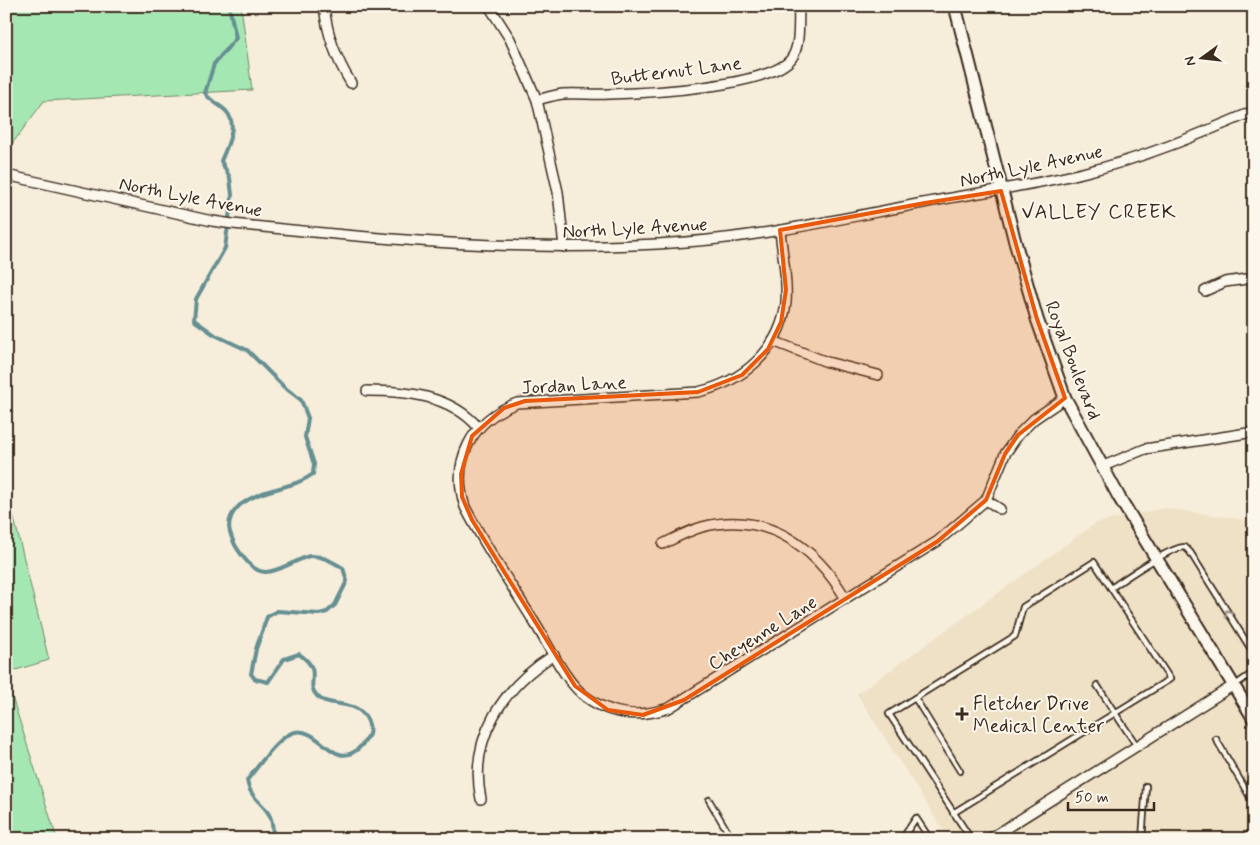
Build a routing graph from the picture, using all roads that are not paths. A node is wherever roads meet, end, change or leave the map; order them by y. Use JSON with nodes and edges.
{"nodes":[{"id":1,"x":324,"y":6,"type":"edge"},
{"id":2,"x":489,"y":6,"type":"edge"},
{"id":3,"x":799,"y":6,"type":"edge"},
{"id":4,"x":955,"y":6,"type":"edge"},
{"id":5,"x":351,"y":83,"type":"dead end"},
{"id":6,"x":537,"y":100,"type":"junction"},
{"id":7,"x":1254,"y":111,"type":"edge"},
{"id":8,"x":6,"y":174,"type":"edge"},
{"id":9,"x":1001,"y":191,"type":"junction"},
{"id":10,"x":780,"y":230,"type":"junction"},
{"id":11,"x":564,"y":247,"type":"junction"},
{"id":12,"x":1254,"y":278,"type":"edge"},
{"id":13,"x":1205,"y":291,"type":"dead end"},
{"id":14,"x":773,"y":341,"type":"junction"},
{"id":15,"x":878,"y":375,"type":"dead end"},
{"id":16,"x":367,"y":391,"type":"dead end"},
{"id":17,"x":1065,"y":398,"type":"junction"},
{"id":18,"x":478,"y":427,"type":"junction"},
{"id":19,"x":1254,"y":432,"type":"edge"},
{"id":20,"x":1101,"y":467,"type":"junction"},
{"id":21,"x":986,"y":500,"type":"junction"},
{"id":22,"x":1000,"y":509,"type":"dead end"},
{"id":23,"x":663,"y":544,"type":"dead end"},
{"id":24,"x":1156,"y":560,"type":"junction"},
{"id":25,"x":1111,"y":588,"type":"junction"},
{"id":26,"x":846,"y":599,"type":"junction"},
{"id":27,"x":554,"y":654,"type":"junction"},
{"id":28,"x":1254,"y":654,"type":"edge"},
{"id":29,"x":1254,"y":672,"type":"edge"},
{"id":30,"x":1097,"y":685,"type":"dead end"},
{"id":31,"x":1234,"y":685,"type":"junction"},
{"id":32,"x":915,"y":698,"type":"junction"},
{"id":33,"x":1115,"y":713,"type":"junction"},
{"id":34,"x":1254,"y":719,"type":"edge"},
{"id":35,"x":1216,"y":739,"type":"dead end"},
{"id":36,"x":1137,"y":746,"type":"junction"},
{"id":37,"x":960,"y":771,"type":"dead end"},
{"id":38,"x":1146,"y":786,"type":"dead end"},
{"id":39,"x":481,"y":799,"type":"dead end"},
{"id":40,"x":709,"y":800,"type":"dead end"},
{"id":41,"x":1254,"y":804,"type":"edge"},
{"id":42,"x":953,"y":813,"type":"junction"},
{"id":43,"x":1006,"y":828,"type":"junction"},
{"id":44,"x":1254,"y":832,"type":"edge"},
{"id":45,"x":732,"y":839,"type":"edge"},
{"id":46,"x":902,"y":839,"type":"edge"},
{"id":47,"x":930,"y":839,"type":"edge"},
{"id":48,"x":971,"y":839,"type":"edge"},
{"id":49,"x":989,"y":839,"type":"edge"},
{"id":50,"x":1012,"y":839,"type":"edge"},
{"id":51,"x":1142,"y":839,"type":"edge"},
{"id":52,"x":1242,"y":839,"type":"edge"}],
"edges":[{"from":1,"to":5,"type":"street"},
{"from":2,"to":6,"type":"street"},
{"from":3,"to":6,"type":"street","name":"Butternut Lane"},
{"from":4,"to":9,"type":"street","name":"Royal Boulevard"},
{"from":6,"to":11,"type":"street"},
{"from":7,"to":9,"type":"street","name":"North Lyle Avenue"},
{"from":8,"to":11,"type":"street","name":"North Lyle Avenue"},
{"from":9,"to":10,"type":"street","name":"North Lyle Avenue"},
{"from":9,"to":17,"type":"street","name":"Royal Boulevard"},
{"from":10,"to":11,"type":"street","name":"North Lyle Avenue"},
{"from":10,"to":14,"type":"street","name":"Jordan Lane"},
{"from":12,"to":13,"type":"street"},
{"from":14,"to":15,"type":"street"},
{"from":14,"to":18,"type":"street","name":"Jordan Lane"},
{"from":16,"to":18,"type":"street"},
{"from":17,"to":20,"type":"street","name":"Royal Boulevard"},
{"from":17,"to":21,"type":"street","name":"Cheyenne Lane"},
{"from":18,"to":27,"type":"street","name":"Jordan Lane"},
{"from":19,"to":20,"type":"street"},
{"from":20,"to":24,"type":"street","name":"Royal Boulevard"},
{"from":21,"to":22,"type":"street"},
{"from":21,"to":26,"type":"street","name":"Cheyenne Lane"},
{"from":23,"to":26,"type":"street"},
{"from":24,"to":25,"type":"lane"},
{"from":28,"to":24,"type":"lane","one_way":true},
{"from":24,"to":31,"type":"street","name":"Royal Boulevard"},
{"from":25,"to":32,"type":"lane"},
{"from":25,"to":33,"type":"lane"},
{"from":26,"to":27,"type":"street","name":"Cheyenne Lane"},
{"from":27,"to":39,"type":"street"},
{"from":29,"to":31,"type":"lane"},
{"from":30,"to":33,"type":"lane"},
{"from":31,"to":34,"type":"street","name":"Royal Boulevard"},
{"from":31,"to":36,"type":"street"},
{"from":32,"to":37,"type":"lane"},
{"from":32,"to":42,"type":"lane"},
{"from":33,"to":36,"type":"lane"},
{"from":33,"to":42,"type":"lane"},
{"from":35,"to":41,"type":"lane"},
{"from":36,"to":43,"type":"street"},
{"from":38,"to":51,"type":"lane"},
{"from":40,"to":45,"type":"lane"},
{"from":42,"to":48,"type":"lane"},
{"from":43,"to":49,"type":"street"},
{"from":43,"to":50,"type":"lane"},
{"from":44,"to":52,"type":"lane"},
{"from":46,"to":47,"type":"lane"}]}
